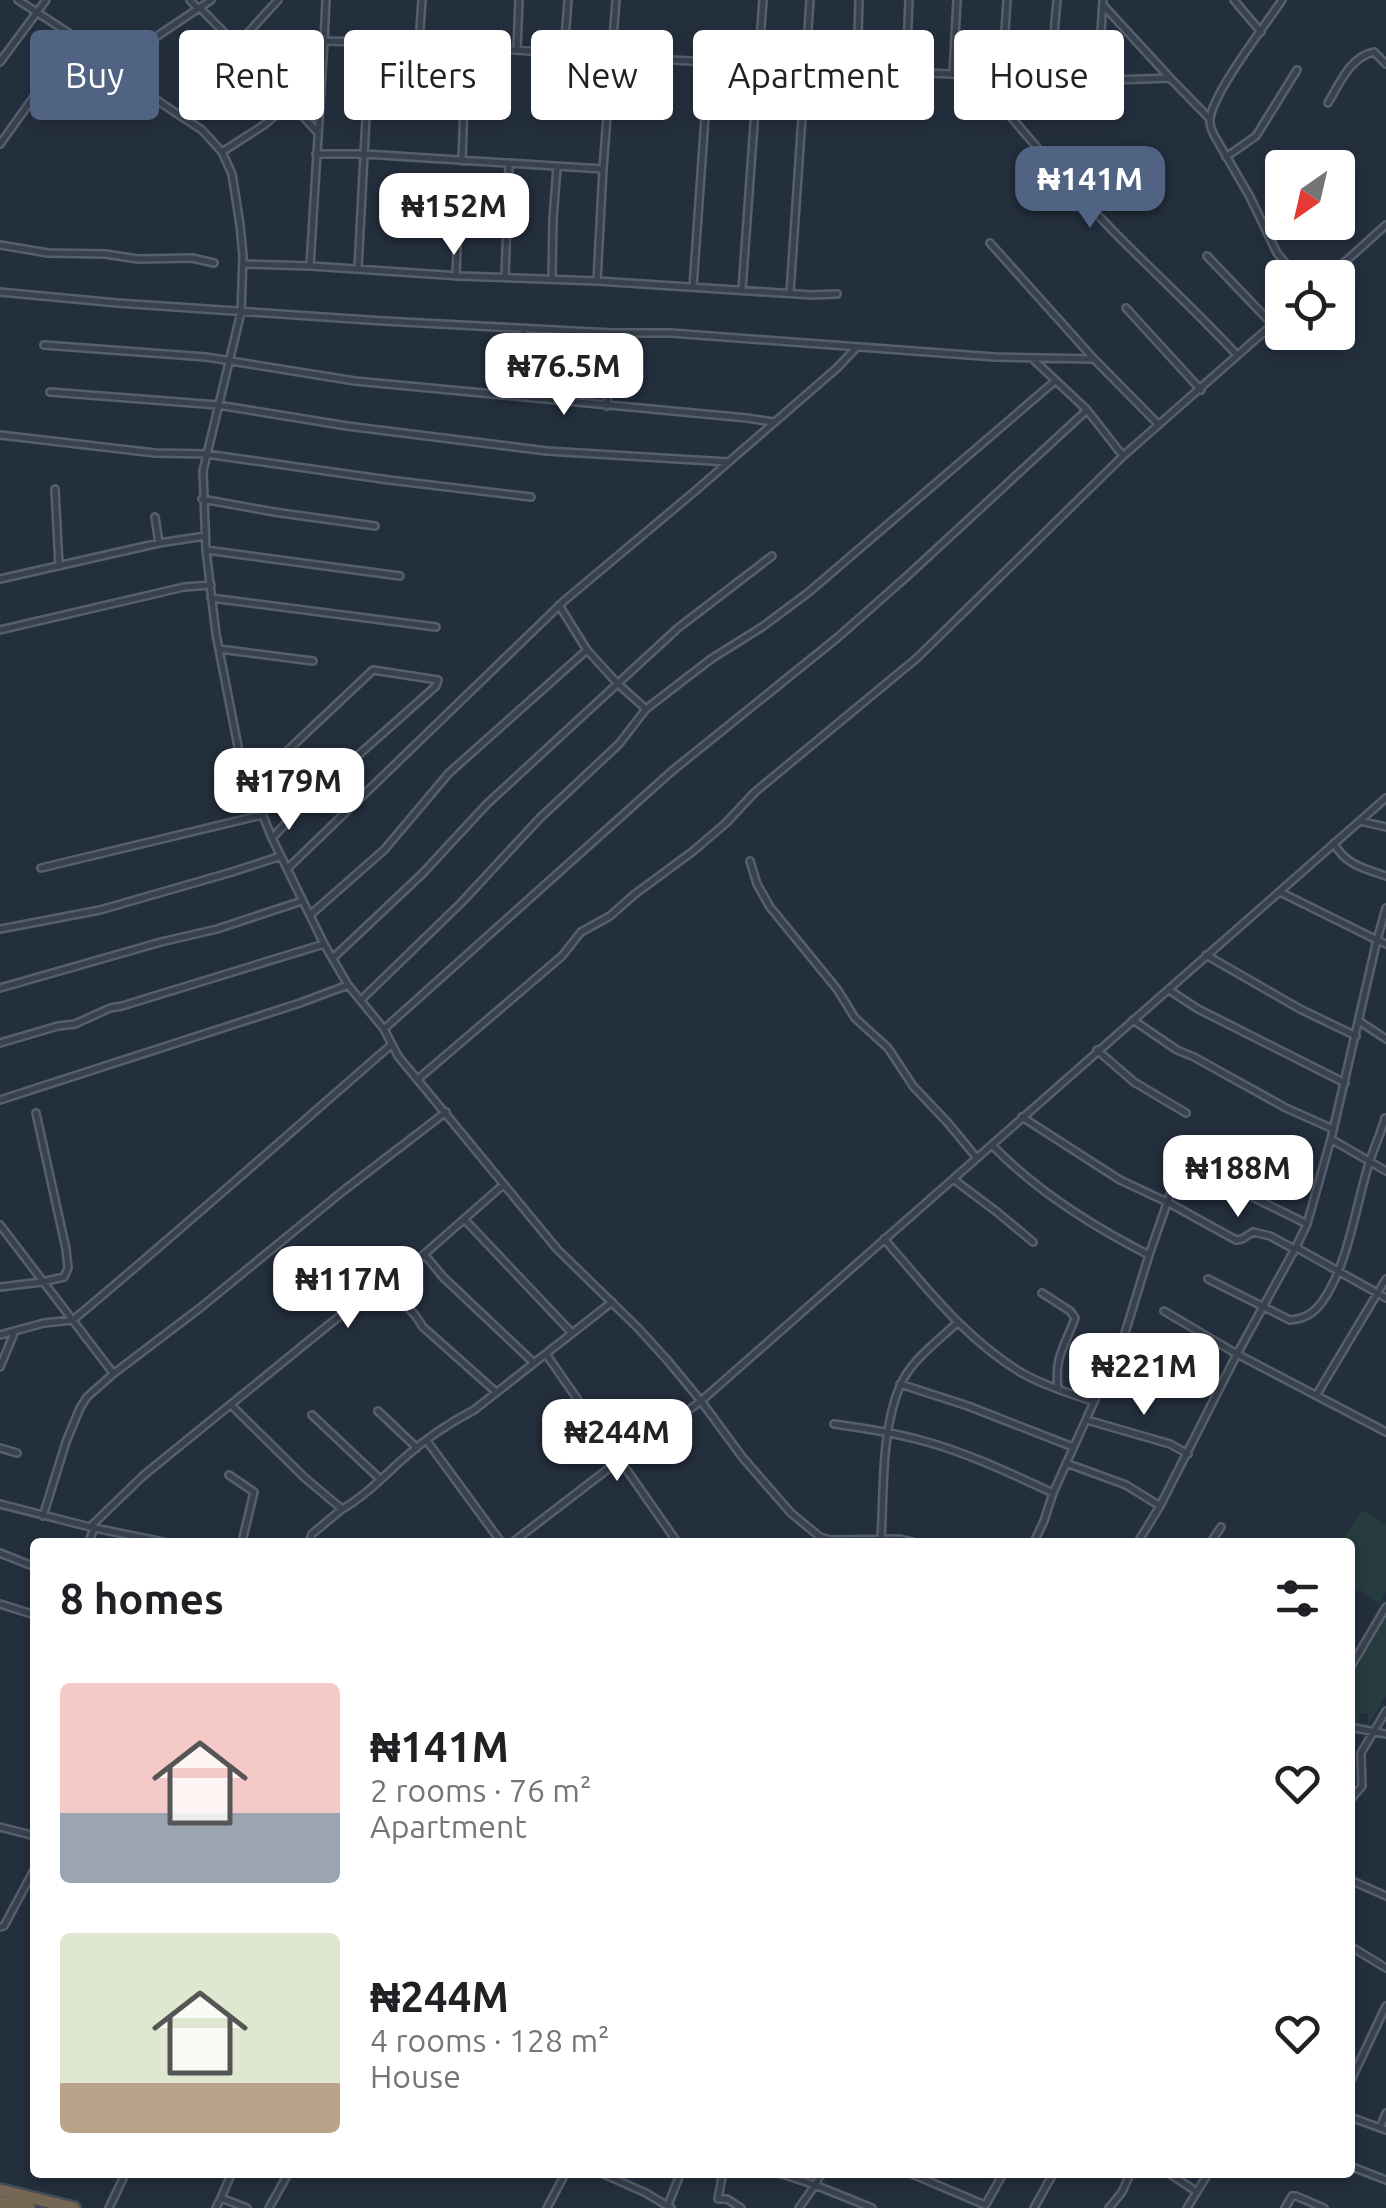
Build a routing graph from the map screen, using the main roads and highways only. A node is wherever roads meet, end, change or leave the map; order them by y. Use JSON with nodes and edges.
{"nodes":[{"id":1,"x":0,"y":2190,"type":"edge"},
{"id":2,"x":0,"y":2202,"type":"edge"},
{"id":3,"x":29,"y":2208,"type":"edge"},
{"id":4,"x":74,"y":2208,"type":"edge"}],
"edges":[{"from":1,"to":4,"type":"highway"},
{"from":2,"to":3,"type":"highway"}]}
